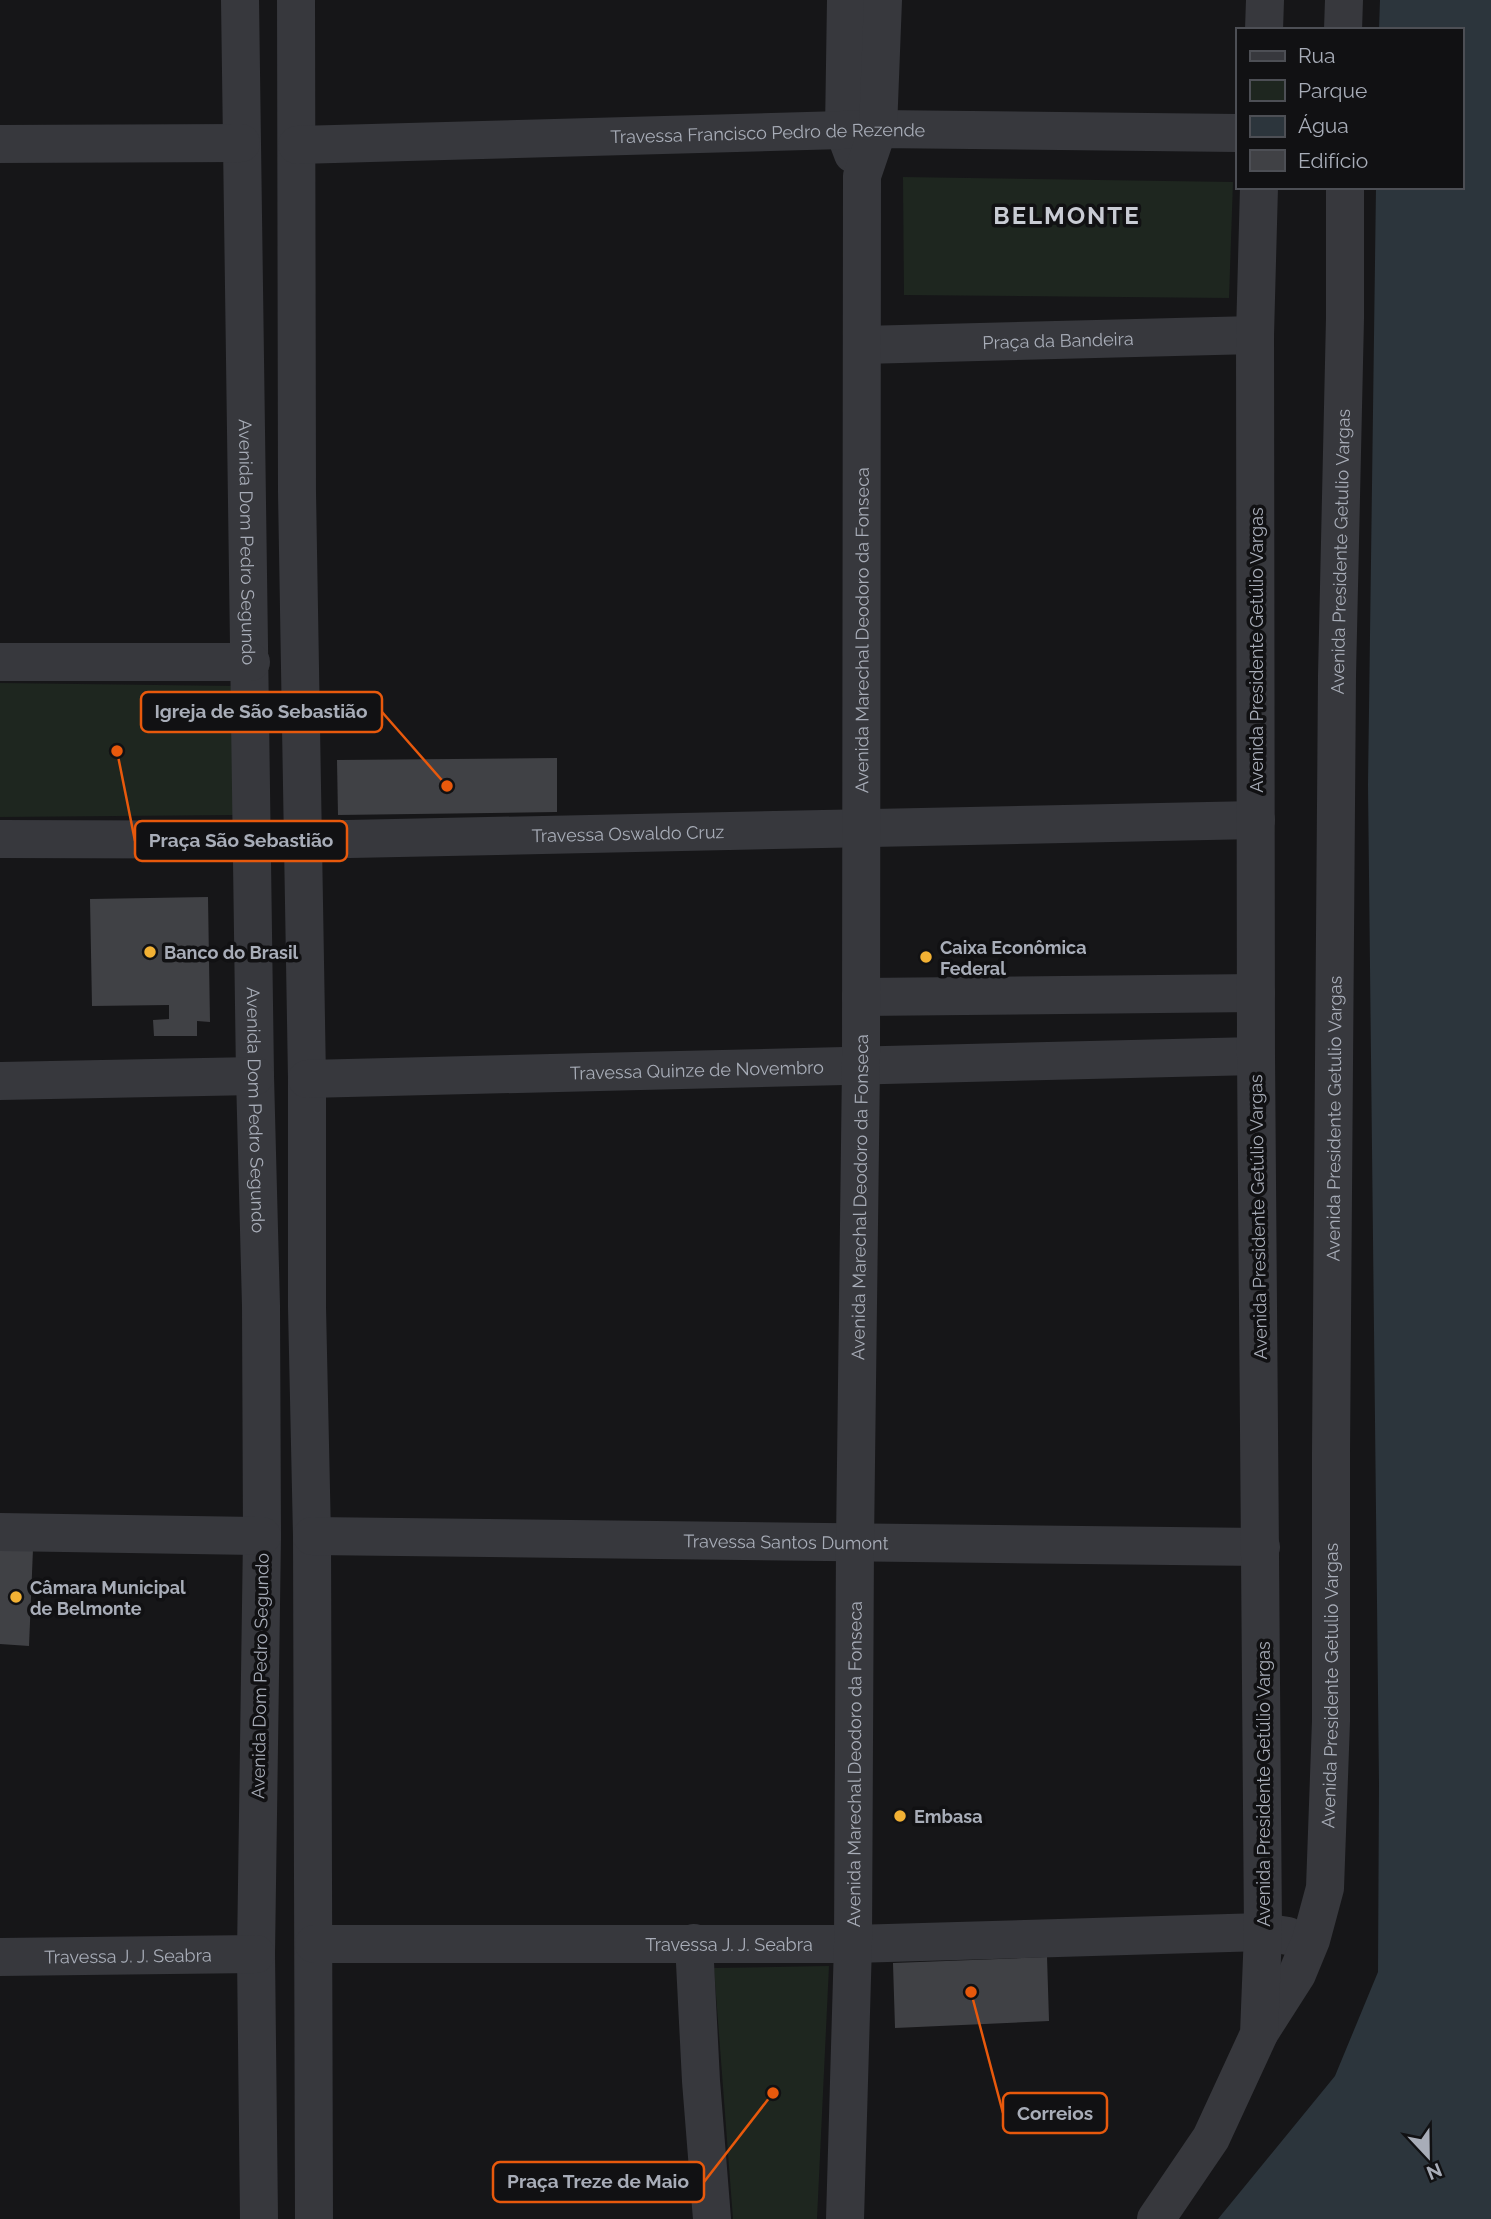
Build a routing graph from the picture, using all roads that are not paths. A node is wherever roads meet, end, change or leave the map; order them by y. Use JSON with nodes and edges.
{"nodes":[{"id":1,"x":240,"y":0,"type":"edge"},
{"id":2,"x":296,"y":0,"type":"edge"},
{"id":3,"x":846,"y":0,"type":"edge"},
{"id":4,"x":883,"y":0,"type":"edge"},
{"id":5,"x":1265,"y":0,"type":"edge"},
{"id":6,"x":1343,"y":0,"type":"edge"},
{"id":7,"x":1264,"y":28,"type":"edge"},
{"id":8,"x":1343,"y":28,"type":"edge"},
{"id":9,"x":861,"y":129,"type":"junction"},
{"id":10,"x":1236,"y":133,"type":"edge"},
{"id":11,"x":241,"y":143,"type":"junction"},
{"id":12,"x":0,"y":144,"type":"edge"},
{"id":13,"x":297,"y":145,"type":"junction"},
{"id":14,"x":1259,"y":189,"type":"edge"},
{"id":15,"x":1345,"y":189,"type":"edge"},
{"id":16,"x":1255,"y":335,"type":"junction"},
{"id":17,"x":862,"y":345,"type":"junction"},
{"id":18,"x":246,"y":492,"type":"junction"},
{"id":19,"x":297,"y":492,"type":"junction"},
{"id":20,"x":0,"y":662,"type":"edge"},
{"id":21,"x":251,"y":662,"type":"junction"},
{"id":22,"x":1256,"y":820,"type":"junction"},
{"id":23,"x":861,"y":827,"type":"junction"},
{"id":24,"x":0,"y":839,"type":"edge"},
{"id":25,"x":253,"y":839,"type":"junction"},
{"id":26,"x":301,"y":840,"type":"junction"},
{"id":27,"x":1256,"y":993,"type":"junction"},
{"id":28,"x":861,"y":997,"type":"junction"},
{"id":29,"x":1256,"y":1056,"type":"junction"},
{"id":30,"x":861,"y":1065,"type":"junction"},
{"id":31,"x":255,"y":1076,"type":"junction"},
{"id":32,"x":307,"y":1079,"type":"junction"},
{"id":33,"x":0,"y":1081,"type":"edge"},
{"id":34,"x":261,"y":1306,"type":"junction"},
{"id":35,"x":307,"y":1307,"type":"junction"},
{"id":36,"x":0,"y":1532,"type":"edge"},
{"id":37,"x":262,"y":1536,"type":"junction"},
{"id":38,"x":312,"y":1536,"type":"junction"},
{"id":39,"x":855,"y":1543,"type":"junction"},
{"id":40,"x":1261,"y":1547,"type":"junction"},
{"id":41,"x":259,"y":1735,"type":"junction"},
{"id":42,"x":312,"y":1738,"type":"junction"},
{"id":43,"x":1264,"y":1931,"type":"junction"},
{"id":44,"x":1311,"y":1940,"type":"junction"},
{"id":45,"x":694,"y":1943,"type":"junction"},
{"id":46,"x":314,"y":1944,"type":"junction"},
{"id":47,"x":853,"y":1944,"type":"junction"},
{"id":48,"x":256,"y":1954,"type":"junction"},
{"id":49,"x":0,"y":1957,"type":"edge"},
{"id":50,"x":1259,"y":2034,"type":"junction"},
{"id":51,"x":259,"y":2219,"type":"edge"},
{"id":52,"x":314,"y":2219,"type":"edge"},
{"id":53,"x":712,"y":2219,"type":"edge"},
{"id":54,"x":845,"y":2219,"type":"edge"},
{"id":55,"x":1156,"y":2219,"type":"edge"}],
"edges":[{"from":1,"to":11,"type":"street","name":"Avenida Dom Pedro Segundo"},
{"from":2,"to":13,"type":"street"},
{"from":3,"to":9,"type":"street"},
{"from":4,"to":9,"type":"street"},
{"from":5,"to":7,"type":"street"},
{"from":6,"to":8,"type":"street"},
{"from":9,"to":10,"type":"street","name":"Travessa Francisco Pedro de Rezende"},
{"from":9,"to":13,"type":"street","name":"Travessa Francisco Pedro de Rezende"},
{"from":9,"to":17,"type":"street","name":"Avenida Marechal Deodoro da Fonseca"},
{"from":11,"to":12,"type":"street"},
{"from":11,"to":18,"type":"street","name":"Avenida Dom Pedro Segundo"},
{"from":13,"to":19,"type":"street"},
{"from":14,"to":16,"type":"street","name":"Avenida Presidente Getúlio Vargas"},
{"from":15,"to":44,"type":"street","name":"Avenida Presidente Getulio Vargas"},
{"from":16,"to":17,"type":"street","name":"Praça da Bandeira"},
{"from":16,"to":22,"type":"street","name":"Avenida Presidente Getúlio Vargas"},
{"from":17,"to":23,"type":"street","name":"Avenida Marechal Deodoro da Fonseca"},
{"from":18,"to":19,"type":"street"},
{"from":18,"to":21,"type":"street","name":"Avenida Dom Pedro Segundo"},
{"from":19,"to":26,"type":"street"},
{"from":20,"to":21,"type":"street"},
{"from":21,"to":25,"type":"street","name":"Avenida Dom Pedro Segundo"},
{"from":22,"to":23,"type":"street","name":"Travessa Oswaldo Cruz"},
{"from":22,"to":27,"type":"street","name":"Avenida Presidente Getúlio Vargas"},
{"from":23,"to":26,"type":"street","name":"Travessa Oswaldo Cruz"},
{"from":23,"to":28,"type":"street","name":"Avenida Marechal Deodoro da Fonseca"},
{"from":24,"to":25,"type":"street","name":"Travessa Oswaldo Cruz"},
{"from":25,"to":26,"type":"street","name":"Travessa Oswaldo Cruz"},
{"from":25,"to":31,"type":"street","name":"Avenida Dom Pedro Segundo"},
{"from":26,"to":32,"type":"street"},
{"from":27,"to":28,"type":"street"},
{"from":27,"to":29,"type":"street","name":"Avenida Presidente Getúlio Vargas"},
{"from":28,"to":30,"type":"street","name":"Avenida Marechal Deodoro da Fonseca"},
{"from":29,"to":30,"type":"street","name":"Travessa Quinze de Novembro"},
{"from":29,"to":40,"type":"street","name":"Avenida Presidente Getúlio Vargas"},
{"from":30,"to":32,"type":"street","name":"Travessa Quinze de Novembro"},
{"from":30,"to":39,"type":"street","name":"Avenida Marechal Deodoro da Fonseca"},
{"from":31,"to":33,"type":"street"},
{"from":31,"to":34,"type":"street","name":"Avenida Dom Pedro Segundo"},
{"from":32,"to":35,"type":"street"},
{"from":34,"to":35,"type":"street"},
{"from":34,"to":37,"type":"street","name":"Avenida Dom Pedro Segundo"},
{"from":35,"to":38,"type":"street"},
{"from":36,"to":37,"type":"street"},
{"from":37,"to":41,"type":"street","name":"Avenida Dom Pedro Segundo"},
{"from":38,"to":39,"type":"street","name":"Travessa Santos Dumont"},
{"from":38,"to":42,"type":"street"},
{"from":39,"to":40,"type":"street","name":"Travessa Santos Dumont"},
{"from":39,"to":47,"type":"street","name":"Avenida Marechal Deodoro da Fonseca"},
{"from":40,"to":43,"type":"street","name":"Avenida Presidente Getúlio Vargas"},
{"from":41,"to":42,"type":"street"},
{"from":41,"to":48,"type":"street","name":"Avenida Dom Pedro Segundo"},
{"from":42,"to":46,"type":"street"},
{"from":43,"to":44,"type":"street","name":"Travessa J. J. Seabra"},
{"from":43,"to":47,"type":"street","name":"Travessa J. J. Seabra"},
{"from":43,"to":50,"type":"street","name":"Avenida Presidente Getúlio Vargas"},
{"from":44,"to":50,"type":"street","name":"Avenida Presidente Getulio Vargas"},
{"from":45,"to":46,"type":"street","name":"Travessa J. J. Seabra"},
{"from":45,"to":47,"type":"street","name":"Travessa J. J. Seabra"},
{"from":45,"to":53,"type":"street"},
{"from":46,"to":52,"type":"street"},
{"from":47,"to":54,"type":"street","name":"Avenida Marechal Deodoro da Fonseca"},
{"from":48,"to":49,"type":"street","name":"Travessa J. J. Seabra"},
{"from":48,"to":51,"type":"street","name":"Avenida Dom Pedro Segundo"},
{"from":50,"to":55,"type":"street","name":"Avenida Presidente Getúlio Vargas"}]}
